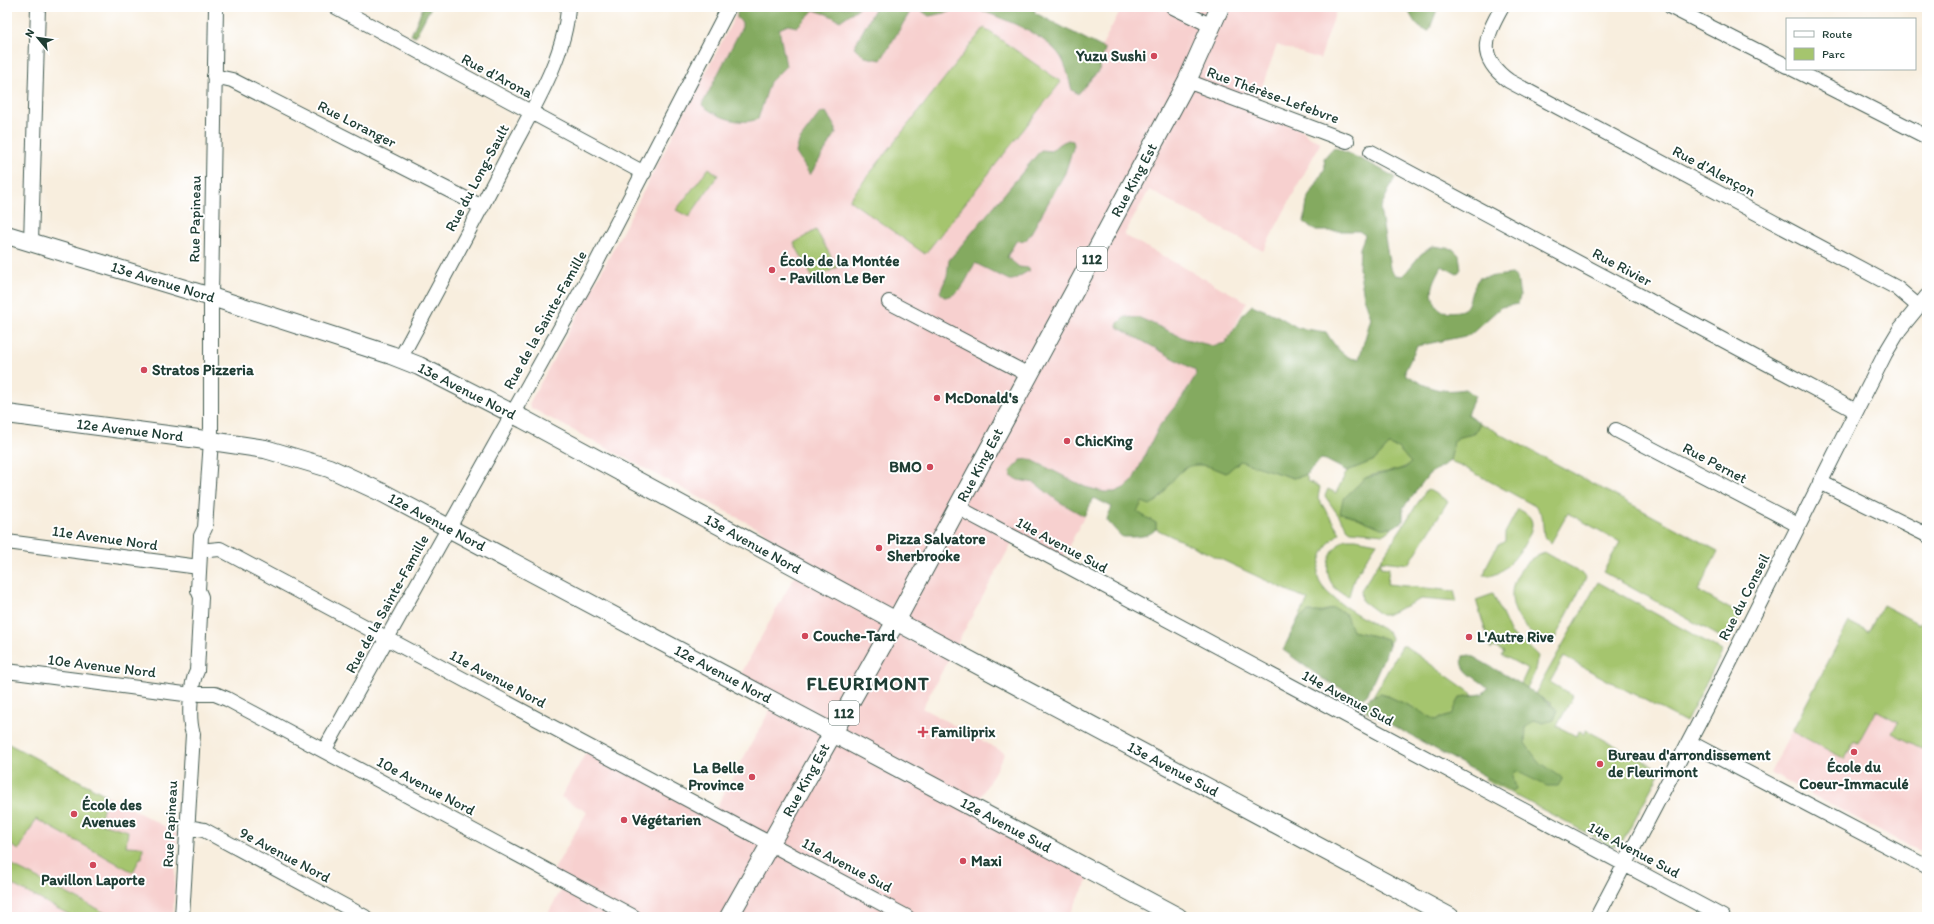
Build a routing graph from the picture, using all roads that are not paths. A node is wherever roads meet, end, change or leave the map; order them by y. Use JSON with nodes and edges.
{"nodes":[{"id":1,"x":38,"y":7,"type":"edge"},
{"id":2,"x":216,"y":7,"type":"edge"},
{"id":3,"x":336,"y":7,"type":"edge"},
{"id":4,"x":568,"y":7,"type":"edge"},
{"id":5,"x":729,"y":7,"type":"edge"},
{"id":6,"x":1172,"y":7,"type":"edge"},
{"id":7,"x":1220,"y":7,"type":"edge"},
{"id":8,"x":1502,"y":7,"type":"edge"},
{"id":9,"x":1672,"y":7,"type":"edge"},
{"id":10,"x":1212,"y":26,"type":"junction"},
{"id":11,"x":1786,"y":65,"type":"edge"},
{"id":12,"x":1795,"y":70,"type":"edge"},
{"id":13,"x":214,"y":76,"type":"junction"},
{"id":14,"x":1187,"y":81,"type":"junction"},
{"id":15,"x":531,"y":113,"type":"junction"},
{"id":16,"x":1927,"y":138,"type":"edge"},
{"id":17,"x":1348,"y":141,"type":"dead end"},
{"id":18,"x":1371,"y":152,"type":"dead end"},
{"id":19,"x":644,"y":173,"type":"junction"},
{"id":20,"x":482,"y":207,"type":"junction"},
{"id":21,"x":7,"y":235,"type":"edge"},
{"id":22,"x":31,"y":242,"type":"junction"},
{"id":23,"x":211,"y":296,"type":"junction"},
{"id":24,"x":1925,"y":299,"type":"edge"},
{"id":25,"x":889,"y":302,"type":"dead end"},
{"id":26,"x":400,"y":359,"type":"junction"},
{"id":27,"x":1029,"y":375,"type":"junction"},
{"id":28,"x":1856,"y":411,"type":"junction"},
{"id":29,"x":7,"y":414,"type":"edge"},
{"id":30,"x":512,"y":414,"type":"junction"},
{"id":31,"x":1616,"y":430,"type":"dead end"},
{"id":32,"x":211,"y":440,"type":"junction"},
{"id":33,"x":1820,"y":482,"type":"junction"},
{"id":34,"x":957,"y":507,"type":"junction"},
{"id":35,"x":1798,"y":526,"type":"junction"},
{"id":36,"x":205,"y":528,"type":"junction"},
{"id":37,"x":448,"y":528,"type":"junction"},
{"id":38,"x":1927,"y":535,"type":"edge"},
{"id":39,"x":7,"y":542,"type":"edge"},
{"id":40,"x":209,"y":550,"type":"junction"},
{"id":41,"x":199,"y":567,"type":"junction"},
{"id":42,"x":201,"y":597,"type":"junction"},
{"id":43,"x":896,"y":621,"type":"junction"},
{"id":44,"x":388,"y":640,"type":"junction"},
{"id":45,"x":7,"y":671,"type":"edge"},
{"id":46,"x":196,"y":694,"type":"junction"},
{"id":47,"x":833,"y":732,"type":"junction"},
{"id":48,"x":1689,"y":742,"type":"junction"},
{"id":49,"x":324,"y":751,"type":"junction"},
{"id":50,"x":187,"y":827,"type":"junction"},
{"id":51,"x":770,"y":844,"type":"junction"},
{"id":52,"x":1626,"y":864,"type":"junction"},
{"id":53,"x":1927,"y":867,"type":"edge"},
{"id":54,"x":182,"y":917,"type":"edge"},
{"id":55,"x":365,"y":917,"type":"edge"},
{"id":56,"x":634,"y":917,"type":"edge"},
{"id":57,"x":729,"y":917,"type":"edge"},
{"id":58,"x":907,"y":917,"type":"edge"},
{"id":59,"x":1178,"y":917,"type":"edge"},
{"id":60,"x":1450,"y":917,"type":"edge"},
{"id":61,"x":1597,"y":917,"type":"edge"},
{"id":62,"x":1723,"y":917,"type":"edge"}],
"edges":[{"from":1,"to":22,"type":"street"},
{"from":2,"to":13,"type":"street","name":"Rue Papineau"},
{"from":3,"to":15,"type":"street","name":"Rue d'Arona"},
{"from":4,"to":15,"type":"street","name":"Rue du Long-Sault"},
{"from":5,"to":19,"type":"street","name":"Rue de la Sainte-Famille"},
{"from":6,"to":10,"type":"street"},
{"from":7,"to":10,"type":"main road","name":"Rue King Est","number":"112"},
{"from":8,"to":24,"type":"street","name":"Rue d'Alençon"},
{"from":9,"to":11,"type":"street"},
{"from":10,"to":14,"type":"main road","name":"Rue King Est","number":"112"},
{"from":12,"to":16,"type":"street"},
{"from":13,"to":20,"type":"street","name":"Rue Loranger"},
{"from":13,"to":23,"type":"street","name":"Rue Papineau"},
{"from":14,"to":17,"type":"street","name":"Rue Thérèse-Lefebvre"},
{"from":14,"to":27,"type":"main road","name":"Rue King Est","number":"112"},
{"from":15,"to":19,"type":"street","name":"Rue d'Arona"},
{"from":15,"to":20,"type":"street","name":"Rue du Long-Sault"},
{"from":18,"to":28,"type":"street","name":"Rue Rivier"},
{"from":19,"to":30,"type":"street","name":"Rue de la Sainte-Famille"},
{"from":20,"to":26,"type":"street","name":"Rue du Long-Sault"},
{"from":21,"to":22,"type":"main road","name":"13e Avenue Nord"},
{"from":22,"to":23,"type":"main road","name":"13e Avenue Nord"},
{"from":23,"to":26,"type":"main road","name":"13e Avenue Nord"},
{"from":23,"to":32,"type":"street","name":"Rue Papineau"},
{"from":24,"to":28,"type":"street","name":"Rue du Conseil"},
{"from":25,"to":27,"type":"street"},
{"from":26,"to":30,"type":"main road","name":"13e Avenue Nord"},
{"from":27,"to":34,"type":"main road","name":"Rue King Est","number":"112"},
{"from":28,"to":33,"type":"street","name":"Rue du Conseil"},
{"from":29,"to":32,"type":"main road","name":"12e Avenue Nord"},
{"from":30,"to":37,"type":"street","name":"Rue de la Sainte-Famille"},
{"from":30,"to":43,"type":"main road","name":"13e Avenue Nord"},
{"from":31,"to":35,"type":"street","name":"Rue Pernet"},
{"from":32,"to":36,"type":"street","name":"Rue Papineau"},
{"from":32,"to":37,"type":"main road","name":"12e Avenue Nord"},
{"from":33,"to":35,"type":"street","name":"Rue du Conseil"},
{"from":33,"to":38,"type":"street"},
{"from":34,"to":43,"type":"main road","name":"Rue King Est","number":"112"},
{"from":34,"to":52,"type":"street","name":"14e Avenue Sud"},
{"from":35,"to":48,"type":"street","name":"Rue du Conseil"},
{"from":36,"to":40,"type":"street","name":"Rue Papineau"},
{"from":36,"to":41,"type":"street","name":"Rue Papineau"},
{"from":37,"to":44,"type":"street","name":"Rue de la Sainte-Famille"},
{"from":37,"to":47,"type":"main road","name":"12e Avenue Nord"},
{"from":39,"to":41,"type":"street","name":"11e Avenue Nord"},
{"from":40,"to":42,"type":"street","name":"Rue Papineau"},
{"from":40,"to":44,"type":"street","name":"11e Avenue Nord"},
{"from":41,"to":42,"type":"street","name":"Rue Papineau"},
{"from":42,"to":46,"type":"street","name":"Rue Papineau"},
{"from":43,"to":47,"type":"main road","name":"Rue King Est","number":"112"},
{"from":43,"to":60,"type":"main road","name":"13e Avenue Sud"},
{"from":44,"to":49,"type":"street","name":"Rue de la Sainte-Famille"},
{"from":44,"to":51,"type":"street","name":"11e Avenue Nord"},
{"from":45,"to":46,"type":"street","name":"10e Avenue Nord"},
{"from":46,"to":49,"type":"street","name":"10e Avenue Nord"},
{"from":46,"to":50,"type":"street","name":"Rue Papineau"},
{"from":47,"to":51,"type":"main road","name":"Rue King Est","number":"112"},
{"from":47,"to":59,"type":"main road","name":"12e Avenue Sud"},
{"from":48,"to":52,"type":"street","name":"Rue du Conseil"},
{"from":48,"to":53,"type":"street"},
{"from":49,"to":56,"type":"street","name":"10e Avenue Nord"},
{"from":50,"to":54,"type":"street","name":"Rue Papineau"},
{"from":50,"to":55,"type":"street","name":"9e Avenue Nord"},
{"from":51,"to":57,"type":"main road","name":"Rue King Est","number":"112"},
{"from":51,"to":58,"type":"street","name":"11e Avenue Sud"},
{"from":52,"to":61,"type":"street","name":"Rue du Conseil"},
{"from":52,"to":62,"type":"street","name":"14e Avenue Sud"}]}
